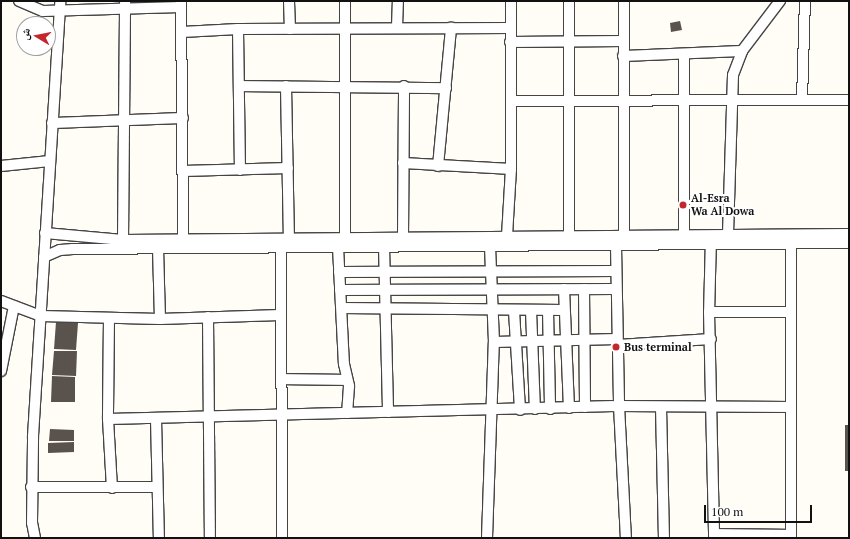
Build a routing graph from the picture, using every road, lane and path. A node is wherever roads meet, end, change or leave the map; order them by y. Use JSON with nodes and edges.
{"nodes":[{"id":1,"x":20,"y":1,"type":"edge"},
{"id":2,"x":289,"y":1,"type":"edge"},
{"id":3,"x":345,"y":1,"type":"edge"},
{"id":4,"x":398,"y":1,"type":"edge"},
{"id":5,"x":511,"y":1,"type":"edge"},
{"id":6,"x":569,"y":1,"type":"edge"},
{"id":7,"x":624,"y":1,"type":"edge"},
{"id":8,"x":780,"y":1,"type":"edge"},
{"id":9,"x":805,"y":1,"type":"edge"},
{"id":10,"x":181,"y":4,"type":"edge"},
{"id":11,"x":125,"y":5,"type":"edge"},
{"id":12,"x":60,"y":6,"type":"edge"},
{"id":13,"x":398,"y":27,"type":"junction"},
{"id":14,"x":290,"y":28,"type":"junction"},
{"id":15,"x":345,"y":28,"type":"junction"},
{"id":16,"x":450,"y":28,"type":"junction"},
{"id":17,"x":511,"y":28,"type":"junction"},
{"id":18,"x":238,"y":29,"type":"junction"},
{"id":19,"x":182,"y":32,"type":"junction"},
{"id":20,"x":568,"y":41,"type":"junction"},
{"id":21,"x":623,"y":41,"type":"junction"},
{"id":22,"x":510,"y":42,"type":"junction"},
{"id":23,"x":742,"y":51,"type":"junction"},
{"id":24,"x":684,"y":55,"type":"junction"},
{"id":25,"x":623,"y":56,"type":"junction"},
{"id":26,"x":344,"y":85,"type":"junction"},
{"id":27,"x":240,"y":86,"type":"junction"},
{"id":28,"x":286,"y":86,"type":"junction"},
{"id":29,"x":404,"y":86,"type":"junction"},
{"id":30,"x":446,"y":88,"type":"junction"},
{"id":31,"x":731,"y":100,"type":"junction"},
{"id":32,"x":802,"y":100,"type":"junction"},
{"id":33,"x":849,"y":100,"type":"edge"},
{"id":34,"x":511,"y":101,"type":"junction"},
{"id":35,"x":568,"y":101,"type":"junction"},
{"id":36,"x":623,"y":101,"type":"junction"},
{"id":37,"x":684,"y":101,"type":"junction"},
{"id":38,"x":183,"y":118,"type":"junction"},
{"id":39,"x":124,"y":121,"type":"junction"},
{"id":40,"x":52,"y":123,"type":"junction"},
{"id":41,"x":50,"y":161,"type":"junction"},
{"id":42,"x":403,"y":163,"type":"junction"},
{"id":43,"x":1,"y":166,"type":"edge"},
{"id":44,"x":438,"y":166,"type":"junction"},
{"id":45,"x":288,"y":168,"type":"junction"},
{"id":46,"x":511,"y":169,"type":"junction"},
{"id":47,"x":240,"y":170,"type":"junction"},
{"id":48,"x":183,"y":172,"type":"junction"},
{"id":49,"x":45,"y":233,"type":"junction"},
{"id":50,"x":728,"y":234,"type":"junction"},
{"id":51,"x":849,"y":234,"type":"edge"},
{"id":52,"x":569,"y":236,"type":"junction"},
{"id":53,"x":684,"y":236,"type":"junction"},
{"id":54,"x":403,"y":237,"type":"junction"},
{"id":55,"x":345,"y":238,"type":"junction"},
{"id":56,"x":123,"y":240,"type":"junction"},
{"id":57,"x":183,"y":240,"type":"junction"},
{"id":58,"x":711,"y":240,"type":"junction"},
{"id":59,"x":283,"y":241,"type":"junction"},
{"id":60,"x":499,"y":241,"type":"junction"},
{"id":61,"x":849,"y":242,"type":"edge"},
{"id":62,"x":621,"y":243,"type":"junction"},
{"id":63,"x":791,"y":243,"type":"junction"},
{"id":64,"x":384,"y":246,"type":"junction"},
{"id":65,"x":338,"y":247,"type":"junction"},
{"id":66,"x":158,"y":248,"type":"junction"},
{"id":67,"x":44,"y":257,"type":"junction"},
{"id":68,"x":616,"y":271,"type":"junction"},
{"id":69,"x":339,"y":272,"type":"junction"},
{"id":70,"x":385,"y":272,"type":"junction"},
{"id":71,"x":492,"y":273,"type":"junction"},
{"id":72,"x":385,"y":288,"type":"junction"},
{"id":73,"x":493,"y":289,"type":"junction"},
{"id":74,"x":564,"y":289,"type":"junction"},
{"id":75,"x":584,"y":289,"type":"junction"},
{"id":76,"x":616,"y":289,"type":"junction"},
{"id":77,"x":340,"y":290,"type":"junction"},
{"id":78,"x":1,"y":301,"type":"edge"},
{"id":79,"x":14,"y":306,"type":"junction"},
{"id":80,"x":386,"y":307,"type":"junction"},
{"id":81,"x":342,"y":308,"type":"junction"},
{"id":82,"x":548,"y":310,"type":"junction"},
{"id":83,"x":564,"y":310,"type":"junction"},
{"id":84,"x":494,"y":311,"type":"junction"},
{"id":85,"x":514,"y":311,"type":"junction"},
{"id":86,"x":531,"y":311,"type":"junction"},
{"id":87,"x":709,"y":312,"type":"junction"},
{"id":88,"x":790,"y":312,"type":"junction"},
{"id":89,"x":280,"y":315,"type":"junction"},
{"id":90,"x":41,"y":316,"type":"junction"},
{"id":91,"x":109,"y":318,"type":"junction"},
{"id":92,"x":208,"y":318,"type":"junction"},
{"id":93,"x":160,"y":319,"type":"junction"},
{"id":94,"x":711,"y":339,"type":"junction"},
{"id":95,"x":585,"y":340,"type":"junction"},
{"id":96,"x":517,"y":341,"type":"junction"},
{"id":97,"x":532,"y":341,"type":"junction"},
{"id":98,"x":548,"y":341,"type":"junction"},
{"id":99,"x":565,"y":341,"type":"junction"},
{"id":100,"x":494,"y":342,"type":"junction"},
{"id":101,"x":618,"y":342,"type":"junction"},
{"id":102,"x":1,"y":371,"type":"edge"},
{"id":103,"x":281,"y":379,"type":"junction"},
{"id":104,"x":347,"y":380,"type":"junction"},
{"id":105,"x":619,"y":406,"type":"junction"},
{"id":106,"x":585,"y":407,"type":"junction"},
{"id":107,"x":661,"y":407,"type":"junction"},
{"id":108,"x":791,"y":407,"type":"junction"},
{"id":109,"x":570,"y":408,"type":"junction"},
{"id":110,"x":711,"y":408,"type":"junction"},
{"id":111,"x":534,"y":409,"type":"junction"},
{"id":112,"x":550,"y":409,"type":"junction"},
{"id":113,"x":520,"y":410,"type":"junction"},
{"id":114,"x":493,"y":411,"type":"junction"},
{"id":115,"x":388,"y":412,"type":"junction"},
{"id":116,"x":347,"y":413,"type":"junction"},
{"id":117,"x":282,"y":416,"type":"junction"},
{"id":118,"x":210,"y":418,"type":"junction"},
{"id":119,"x":108,"y":419,"type":"junction"},
{"id":120,"x":156,"y":419,"type":"junction"},
{"id":121,"x":31,"y":487,"type":"junction"},
{"id":122,"x":157,"y":487,"type":"junction"},
{"id":123,"x":112,"y":488,"type":"junction"},
{"id":124,"x":714,"y":536,"type":"edge"},
{"id":125,"x":791,"y":537,"type":"edge"},
{"id":126,"x":35,"y":538,"type":"edge"},
{"id":127,"x":159,"y":538,"type":"edge"},
{"id":128,"x":210,"y":538,"type":"edge"},
{"id":129,"x":282,"y":538,"type":"edge"},
{"id":130,"x":488,"y":538,"type":"edge"},
{"id":131,"x":626,"y":538,"type":"edge"},
{"id":132,"x":664,"y":538,"type":"edge"}],
"edges":[{"from":1,"to":12,"type":"street"},
{"from":2,"to":14,"type":"street"},
{"from":3,"to":15,"type":"street"},
{"from":4,"to":13,"type":"street"},
{"from":5,"to":17,"type":"street"},
{"from":6,"to":20,"type":"street"},
{"from":7,"to":21,"type":"street"},
{"from":8,"to":23,"type":"street"},
{"from":9,"to":32,"type":"street"},
{"from":10,"to":11,"type":"street"},
{"from":10,"to":19,"type":"street"},
{"from":11,"to":12,"type":"street"},
{"from":11,"to":39,"type":"street"},
{"from":12,"to":40,"type":"street"},
{"from":13,"to":15,"type":"street"},
{"from":13,"to":16,"type":"street"},
{"from":14,"to":15,"type":"street"},
{"from":14,"to":18,"type":"street"},
{"from":15,"to":26,"type":"street"},
{"from":16,"to":17,"type":"street"},
{"from":16,"to":30,"type":"street"},
{"from":17,"to":22,"type":"street"},
{"from":18,"to":19,"type":"street"},
{"from":18,"to":27,"type":"street"},
{"from":19,"to":38,"type":"street"},
{"from":20,"to":21,"type":"street"},
{"from":20,"to":22,"type":"street"},
{"from":20,"to":35,"type":"street"},
{"from":21,"to":25,"type":"street"},
{"from":22,"to":34,"type":"street"},
{"from":23,"to":24,"type":"street"},
{"from":23,"to":31,"type":"street"},
{"from":24,"to":25,"type":"street"},
{"from":24,"to":37,"type":"street"},
{"from":25,"to":36,"type":"street"},
{"from":26,"to":28,"type":"street"},
{"from":26,"to":29,"type":"street"},
{"from":26,"to":55,"type":"street"},
{"from":27,"to":28,"type":"street"},
{"from":27,"to":47,"type":"street"},
{"from":28,"to":45,"type":"street"},
{"from":29,"to":30,"type":"street"},
{"from":29,"to":42,"type":"street"},
{"from":30,"to":44,"type":"street"},
{"from":31,"to":32,"type":"street"},
{"from":31,"to":37,"type":"street"},
{"from":31,"to":50,"type":"street"},
{"from":32,"to":33,"type":"street"},
{"from":34,"to":35,"type":"street"},
{"from":34,"to":46,"type":"street"},
{"from":35,"to":36,"type":"street"},
{"from":35,"to":52,"type":"street"},
{"from":36,"to":37,"type":"street"},
{"from":36,"to":62,"type":"street"},
{"from":37,"to":53,"type":"street"},
{"from":38,"to":39,"type":"street"},
{"from":38,"to":48,"type":"street"},
{"from":39,"to":40,"type":"street"},
{"from":39,"to":56,"type":"street"},
{"from":40,"to":41,"type":"street"},
{"from":41,"to":43,"type":"street"},
{"from":41,"to":49,"type":"street"},
{"from":42,"to":44,"type":"street"},
{"from":42,"to":54,"type":"street"},
{"from":44,"to":46,"type":"street"},
{"from":45,"to":47,"type":"street"},
{"from":45,"to":59,"type":"street"},
{"from":46,"to":60,"type":"street"},
{"from":47,"to":48,"type":"street"},
{"from":48,"to":57,"type":"street"},
{"from":49,"to":56,"type":"street"},
{"from":49,"to":67,"type":"street"},
{"from":50,"to":51,"type":"street"},
{"from":50,"to":58,"type":"street"},
{"from":52,"to":60,"type":"street"},
{"from":52,"to":62,"type":"street"},
{"from":53,"to":58,"type":"street"},
{"from":53,"to":62,"type":"street"},
{"from":54,"to":55,"type":"street"},
{"from":54,"to":60,"type":"street"},
{"from":55,"to":59,"type":"street"},
{"from":56,"to":57,"type":"street"},
{"from":57,"to":59,"type":"street"},
{"from":58,"to":62,"type":"street"},
{"from":58,"to":63,"type":"street"},
{"from":58,"to":87,"type":"street"},
{"from":59,"to":65,"type":"street"},
{"from":59,"to":66,"type":"street"},
{"from":59,"to":89,"type":"street"},
{"from":60,"to":62,"type":"street"},
{"from":60,"to":64,"type":"street"},
{"from":60,"to":71,"type":"street"},
{"from":61,"to":63,"type":"street"},
{"from":62,"to":68,"type":"street"},
{"from":63,"to":88,"type":"street"},
{"from":64,"to":65,"type":"street"},
{"from":64,"to":70,"type":"street"},
{"from":65,"to":69,"type":"street"},
{"from":66,"to":67,"type":"street"},
{"from":66,"to":93,"type":"street"},
{"from":67,"to":90,"type":"street"},
{"from":68,"to":71,"type":"street"},
{"from":68,"to":76,"type":"street"},
{"from":69,"to":70,"type":"street"},
{"from":69,"to":77,"type":"street"},
{"from":70,"to":71,"type":"street"},
{"from":70,"to":72,"type":"street"},
{"from":71,"to":73,"type":"street"},
{"from":72,"to":73,"type":"street"},
{"from":72,"to":77,"type":"street"},
{"from":72,"to":80,"type":"street"},
{"from":73,"to":74,"type":"street"},
{"from":73,"to":84,"type":"street"},
{"from":74,"to":75,"type":"street"},
{"from":74,"to":83,"type":"street"},
{"from":75,"to":76,"type":"street"},
{"from":75,"to":95,"type":"street"},
{"from":76,"to":101,"type":"street"},
{"from":77,"to":81,"type":"street"},
{"from":78,"to":79,"type":"street"},
{"from":79,"to":90,"type":"street"},
{"from":79,"to":102,"type":"street"},
{"from":80,"to":81,"type":"street"},
{"from":80,"to":84,"type":"street"},
{"from":80,"to":115,"type":"street"},
{"from":81,"to":104,"type":"street"},
{"from":82,"to":83,"type":"street"},
{"from":82,"to":86,"type":"street"},
{"from":82,"to":98,"type":"street"},
{"from":83,"to":99,"type":"street"},
{"from":84,"to":85,"type":"street"},
{"from":84,"to":100,"type":"street"},
{"from":85,"to":86,"type":"street"},
{"from":85,"to":96,"type":"street"},
{"from":86,"to":97,"type":"street"},
{"from":87,"to":88,"type":"street"},
{"from":87,"to":94,"type":"street"},
{"from":88,"to":108,"type":"street"},
{"from":89,"to":92,"type":"street"},
{"from":89,"to":103,"type":"street"},
{"from":90,"to":91,"type":"street"},
{"from":90,"to":121,"type":"street"},
{"from":91,"to":93,"type":"street"},
{"from":91,"to":119,"type":"street"},
{"from":92,"to":93,"type":"street"},
{"from":92,"to":118,"type":"street"},
{"from":94,"to":101,"type":"street"},
{"from":94,"to":110,"type":"street"},
{"from":95,"to":99,"type":"street"},
{"from":95,"to":101,"type":"street"},
{"from":95,"to":106,"type":"street"},
{"from":96,"to":97,"type":"street"},
{"from":96,"to":100,"type":"street"},
{"from":96,"to":113,"type":"street"},
{"from":97,"to":98,"type":"street"},
{"from":97,"to":111,"type":"street"},
{"from":98,"to":99,"type":"street"},
{"from":98,"to":112,"type":"street"},
{"from":99,"to":109,"type":"street"},
{"from":100,"to":114,"type":"street"},
{"from":101,"to":105,"type":"street"},
{"from":103,"to":104,"type":"street"},
{"from":103,"to":117,"type":"street"},
{"from":104,"to":116,"type":"street"},
{"from":105,"to":106,"type":"street"},
{"from":105,"to":107,"type":"street"},
{"from":105,"to":131,"type":"street"},
{"from":106,"to":109,"type":"street"},
{"from":107,"to":110,"type":"street"},
{"from":107,"to":132,"type":"street"},
{"from":108,"to":110,"type":"street"},
{"from":108,"to":125,"type":"street"},
{"from":109,"to":112,"type":"street"},
{"from":110,"to":124,"type":"street"},
{"from":111,"to":112,"type":"street"},
{"from":111,"to":113,"type":"street"},
{"from":113,"to":114,"type":"street"},
{"from":114,"to":115,"type":"street"},
{"from":114,"to":130,"type":"street"},
{"from":115,"to":116,"type":"street"},
{"from":116,"to":117,"type":"street"},
{"from":117,"to":118,"type":"street"},
{"from":117,"to":129,"type":"street"},
{"from":118,"to":120,"type":"street"},
{"from":118,"to":128,"type":"street"},
{"from":119,"to":120,"type":"street"},
{"from":119,"to":123,"type":"street"},
{"from":120,"to":122,"type":"street"},
{"from":121,"to":123,"type":"street"},
{"from":121,"to":126,"type":"street"},
{"from":122,"to":123,"type":"street"},
{"from":122,"to":127,"type":"street"},
{"from":124,"to":125,"type":"street"}]}
